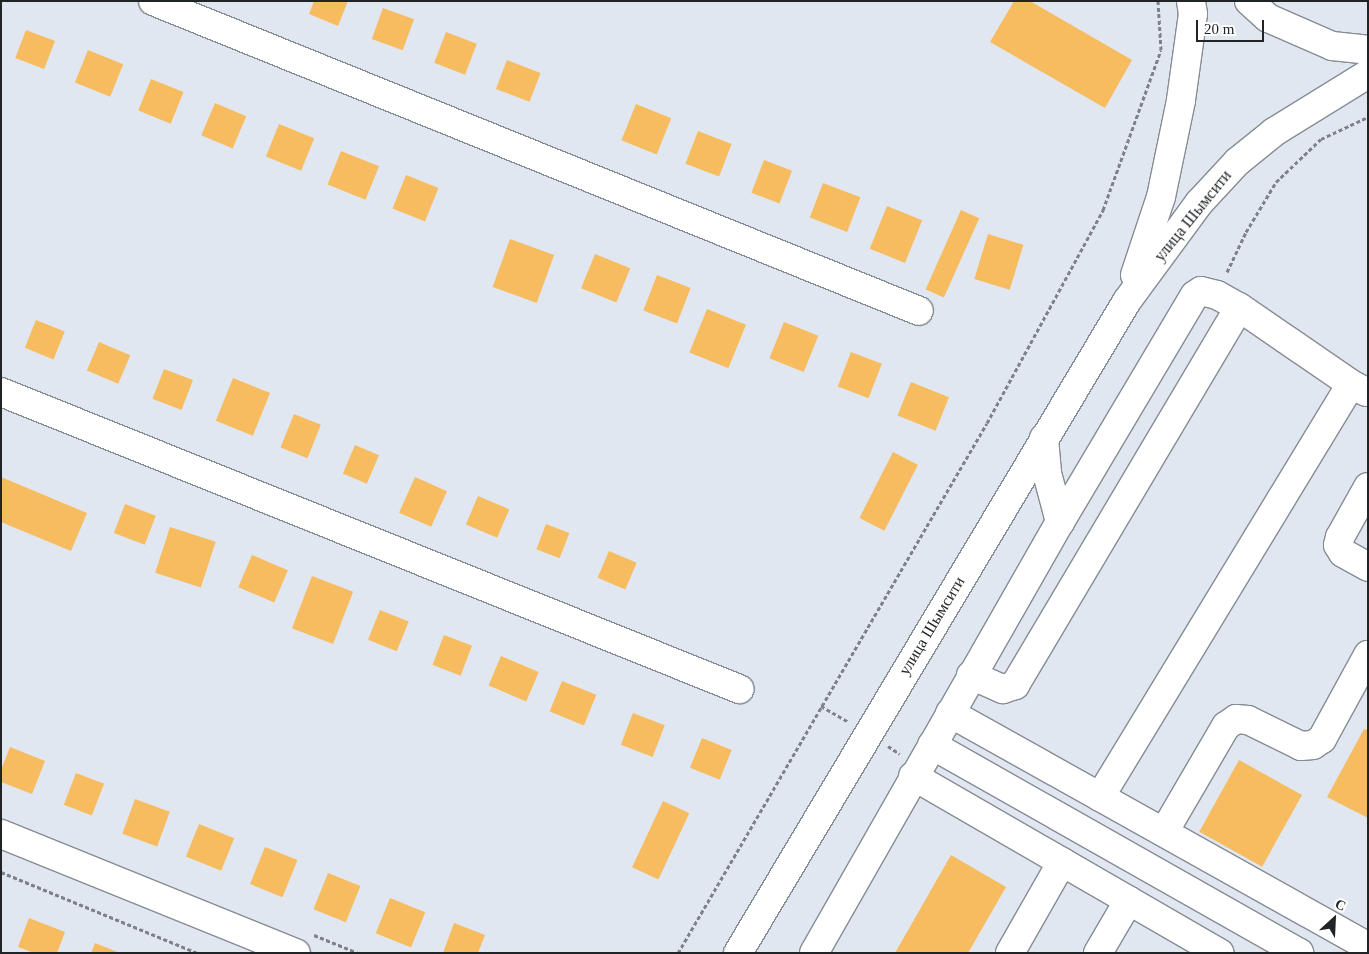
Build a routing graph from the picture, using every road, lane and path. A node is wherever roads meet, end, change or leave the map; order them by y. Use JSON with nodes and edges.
{"nodes":[{"id":1,"x":153,"y":1,"type":"edge"},
{"id":2,"x":1158,"y":1,"type":"edge"},
{"id":3,"x":1191,"y":1,"type":"edge"},
{"id":4,"x":1249,"y":1,"type":"edge"},
{"id":5,"x":1368,"y":50,"type":"edge"},
{"id":6,"x":1368,"y":74,"type":"edge"},
{"id":7,"x":1368,"y":117,"type":"edge"},
{"id":8,"x":1127,"y":301,"type":"junction"},
{"id":9,"x":1228,"y":301,"type":"junction"},
{"id":10,"x":920,"y":311,"type":"dead end"},
{"id":11,"x":1359,"y":388,"type":"edge"},
{"id":12,"x":1,"y":392,"type":"edge"},
{"id":13,"x":1044,"y":438,"type":"junction"},
{"id":14,"x":1368,"y":487,"type":"edge"},
{"id":15,"x":1060,"y":522,"type":"junction"},
{"id":16,"x":1368,"y":567,"type":"edge"},
{"id":17,"x":1368,"y":655,"type":"edge"},
{"id":18,"x":972,"y":675,"type":"junction"},
{"id":19,"x":739,"y":688,"type":"dead end"},
{"id":20,"x":950,"y":713,"type":"junction"},
{"id":21,"x":932,"y":745,"type":"junction"},
{"id":22,"x":913,"y":776,"type":"junction"},
{"id":23,"x":1100,"y":797,"type":"junction"},
{"id":24,"x":1164,"y":832,"type":"junction"},
{"id":25,"x":1,"y":834,"type":"edge"},
{"id":26,"x":1062,"y":862,"type":"junction"},
{"id":27,"x":1,"y":872,"type":"edge"},
{"id":28,"x":1129,"y":900,"type":"junction"},
{"id":29,"x":1367,"y":946,"type":"edge"},
{"id":30,"x":198,"y":953,"type":"edge"},
{"id":31,"x":296,"y":953,"type":"edge"},
{"id":32,"x":678,"y":953,"type":"edge"},
{"id":33,"x":738,"y":953,"type":"edge"},
{"id":34,"x":814,"y":953,"type":"edge"},
{"id":35,"x":1010,"y":953,"type":"edge"},
{"id":36,"x":1098,"y":953,"type":"edge"},
{"id":37,"x":1219,"y":953,"type":"edge"},
{"id":38,"x":1299,"y":953,"type":"edge"}],
"edges":[{"from":1,"to":10,"type":"main road"},
{"from":2,"to":32,"type":"path"},
{"from":3,"to":8,"type":"main road","name":"улица Шымсити"},
{"from":4,"to":5,"type":"main road"},
{"from":6,"to":8,"type":"main road","name":"улица Шымсити"},
{"from":7,"to":9,"type":"path"},
{"from":8,"to":13,"type":"main road","name":"улица Шымсити"},
{"from":9,"to":11,"type":"main road"},
{"from":9,"to":15,"type":"main road"},
{"from":9,"to":18,"type":"main road"},
{"from":11,"to":23,"type":"main road"},
{"from":12,"to":19,"type":"main road"},
{"from":13,"to":15,"type":"main road"},
{"from":13,"to":33,"type":"main road","name":"улица Шымсити"},
{"from":14,"to":16,"type":"main road"},
{"from":15,"to":18,"type":"main road"},
{"from":17,"to":24,"type":"main road"},
{"from":18,"to":20,"type":"main road"},
{"from":20,"to":21,"type":"main road"},
{"from":20,"to":23,"type":"main road"},
{"from":21,"to":22,"type":"main road"},
{"from":21,"to":38,"type":"main road"},
{"from":22,"to":26,"type":"main road"},
{"from":22,"to":34,"type":"main road"},
{"from":23,"to":24,"type":"main road"},
{"from":24,"to":29,"type":"main road"},
{"from":25,"to":31,"type":"main road"},
{"from":26,"to":28,"type":"main road"},
{"from":26,"to":35,"type":"main road"},
{"from":27,"to":30,"type":"path"},
{"from":28,"to":36,"type":"main road"},
{"from":28,"to":37,"type":"main road"}]}
